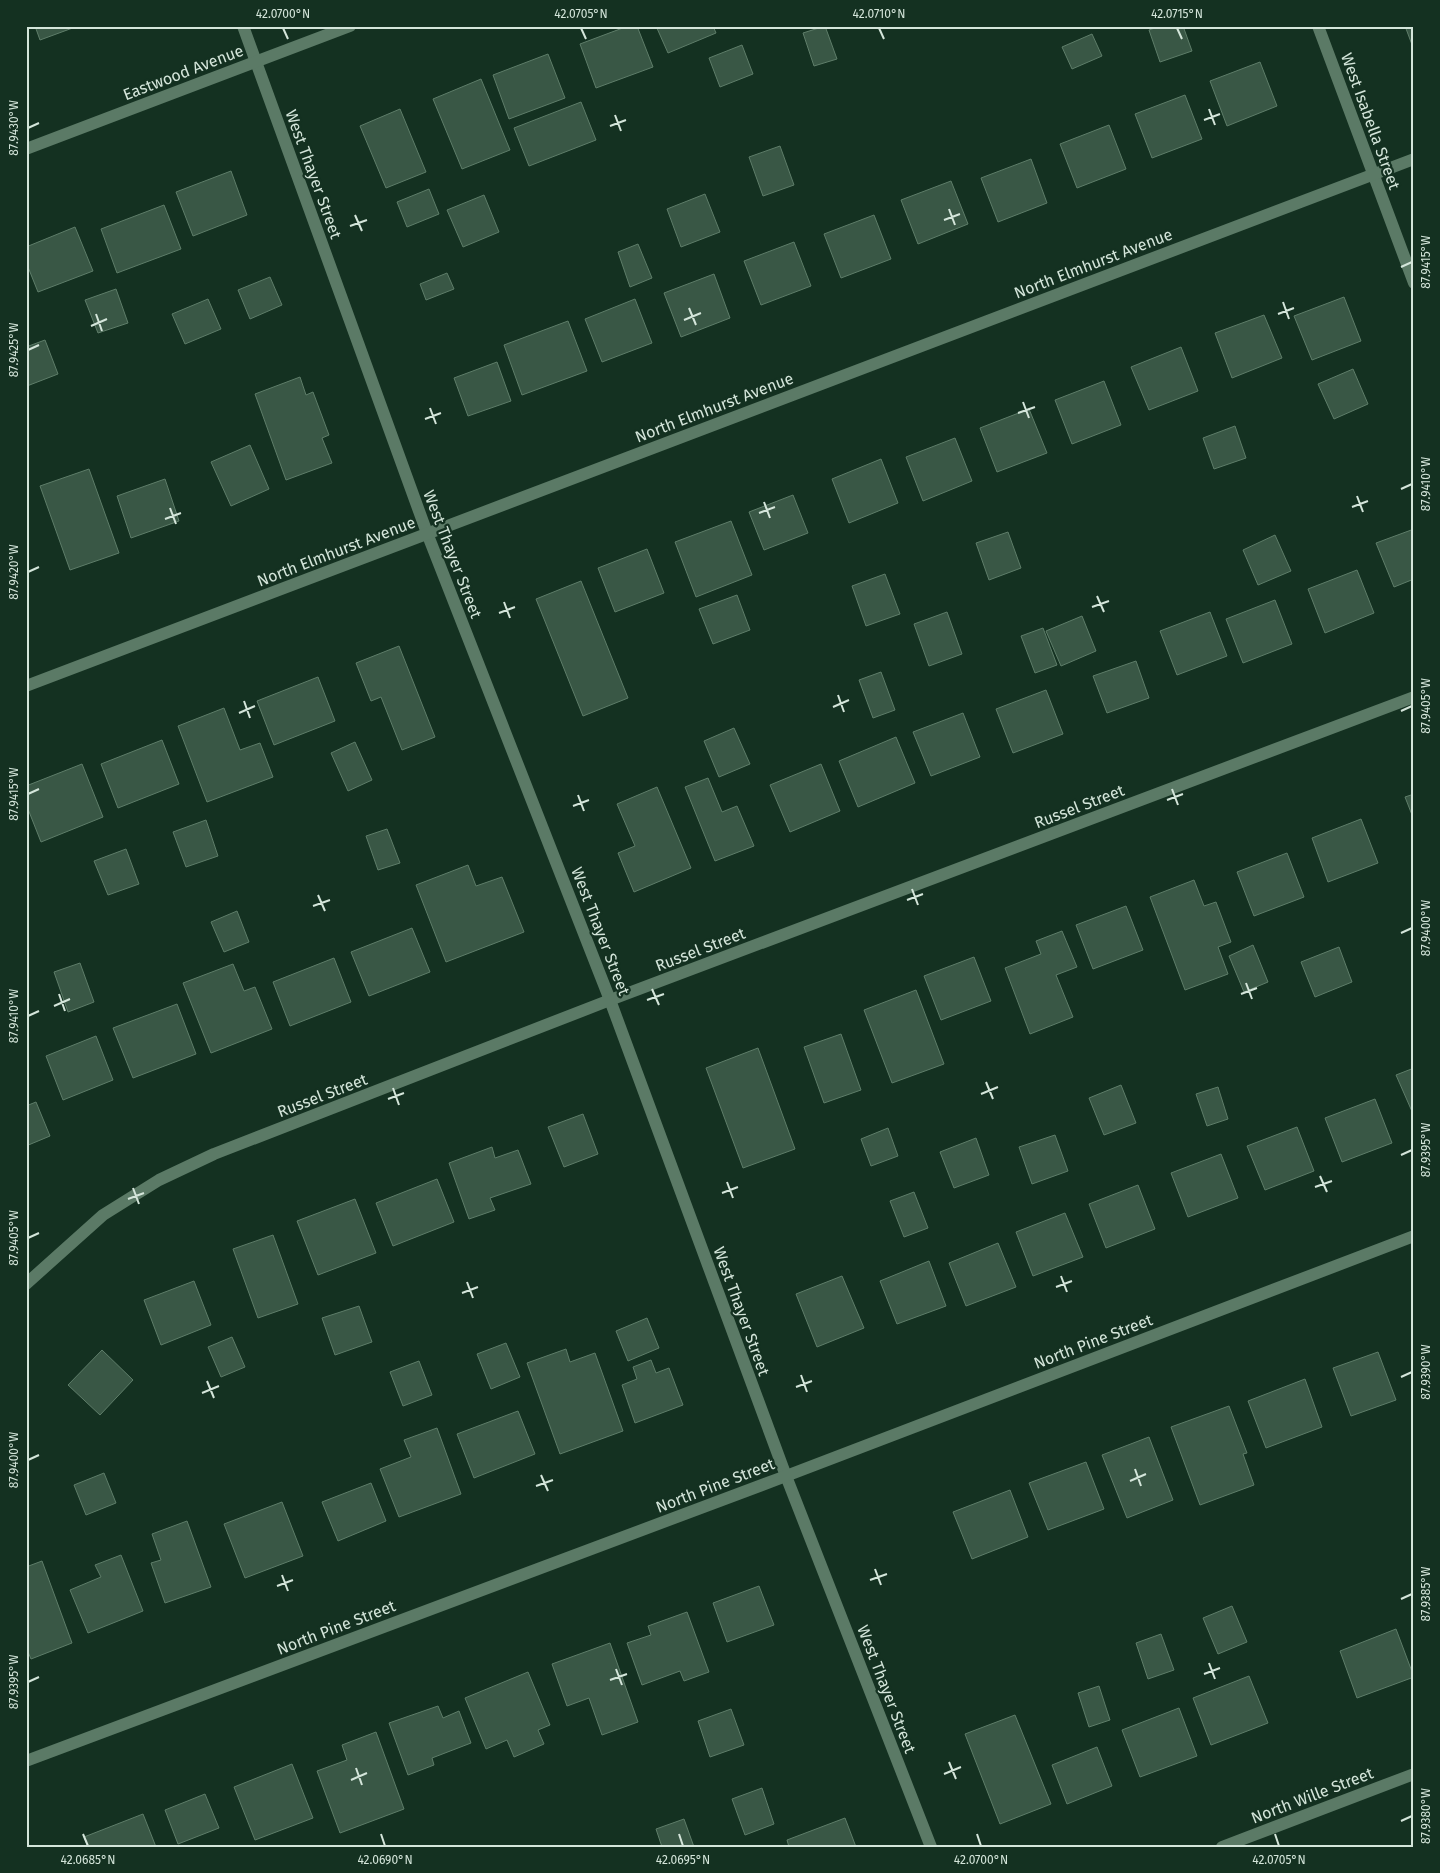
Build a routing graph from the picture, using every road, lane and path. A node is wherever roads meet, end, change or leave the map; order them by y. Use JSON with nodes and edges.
{"nodes":[{"id":1,"x":243,"y":26,"type":"edge"},
{"id":2,"x":350,"y":26,"type":"edge"},
{"id":3,"x":1318,"y":26,"type":"edge"},
{"id":4,"x":256,"y":62,"type":"junction"},
{"id":5,"x":26,"y":149,"type":"edge"},
{"id":6,"x":1414,"y":159,"type":"edge"},
{"id":7,"x":1373,"y":174,"type":"junction"},
{"id":8,"x":1414,"y":283,"type":"edge"},
{"id":9,"x":427,"y":533,"type":"junction"},
{"id":10,"x":26,"y":686,"type":"edge"},
{"id":11,"x":1414,"y":697,"type":"edge"},
{"id":12,"x":610,"y":1000,"type":"junction"},
{"id":13,"x":1414,"y":1236,"type":"edge"},
{"id":14,"x":26,"y":1284,"type":"edge"},
{"id":15,"x":786,"y":1476,"type":"junction"},
{"id":16,"x":26,"y":1761,"type":"edge"},
{"id":17,"x":1414,"y":1774,"type":"edge"},
{"id":18,"x":931,"y":1847,"type":"edge"},
{"id":19,"x":1222,"y":1847,"type":"edge"}],
"edges":[{"from":1,"to":4,"type":"street","name":"West Thayer Street"},
{"from":2,"to":4,"type":"street","name":"Eastwood Avenue"},
{"from":3,"to":7,"type":"street","name":"West Isabella Street"},
{"from":4,"to":5,"type":"street","name":"Eastwood Avenue"},
{"from":4,"to":9,"type":"street","name":"West Thayer Street"},
{"from":6,"to":7,"type":"street","name":"North Elmhurst Avenue"},
{"from":7,"to":8,"type":"street","name":"West Isabella Street"},
{"from":7,"to":9,"type":"street","name":"North Elmhurst Avenue"},
{"from":9,"to":10,"type":"street","name":"North Elmhurst Avenue"},
{"from":9,"to":12,"type":"street","name":"West Thayer Street"},
{"from":11,"to":12,"type":"street","name":"Russel Street"},
{"from":12,"to":14,"type":"street","name":"Russel Street"},
{"from":12,"to":15,"type":"street","name":"West Thayer Street"},
{"from":13,"to":15,"type":"street","name":"North Pine Street"},
{"from":15,"to":16,"type":"street","name":"North Pine Street"},
{"from":15,"to":18,"type":"street","name":"West Thayer Street"},
{"from":17,"to":19,"type":"street","name":"North Wille Street"}]}
